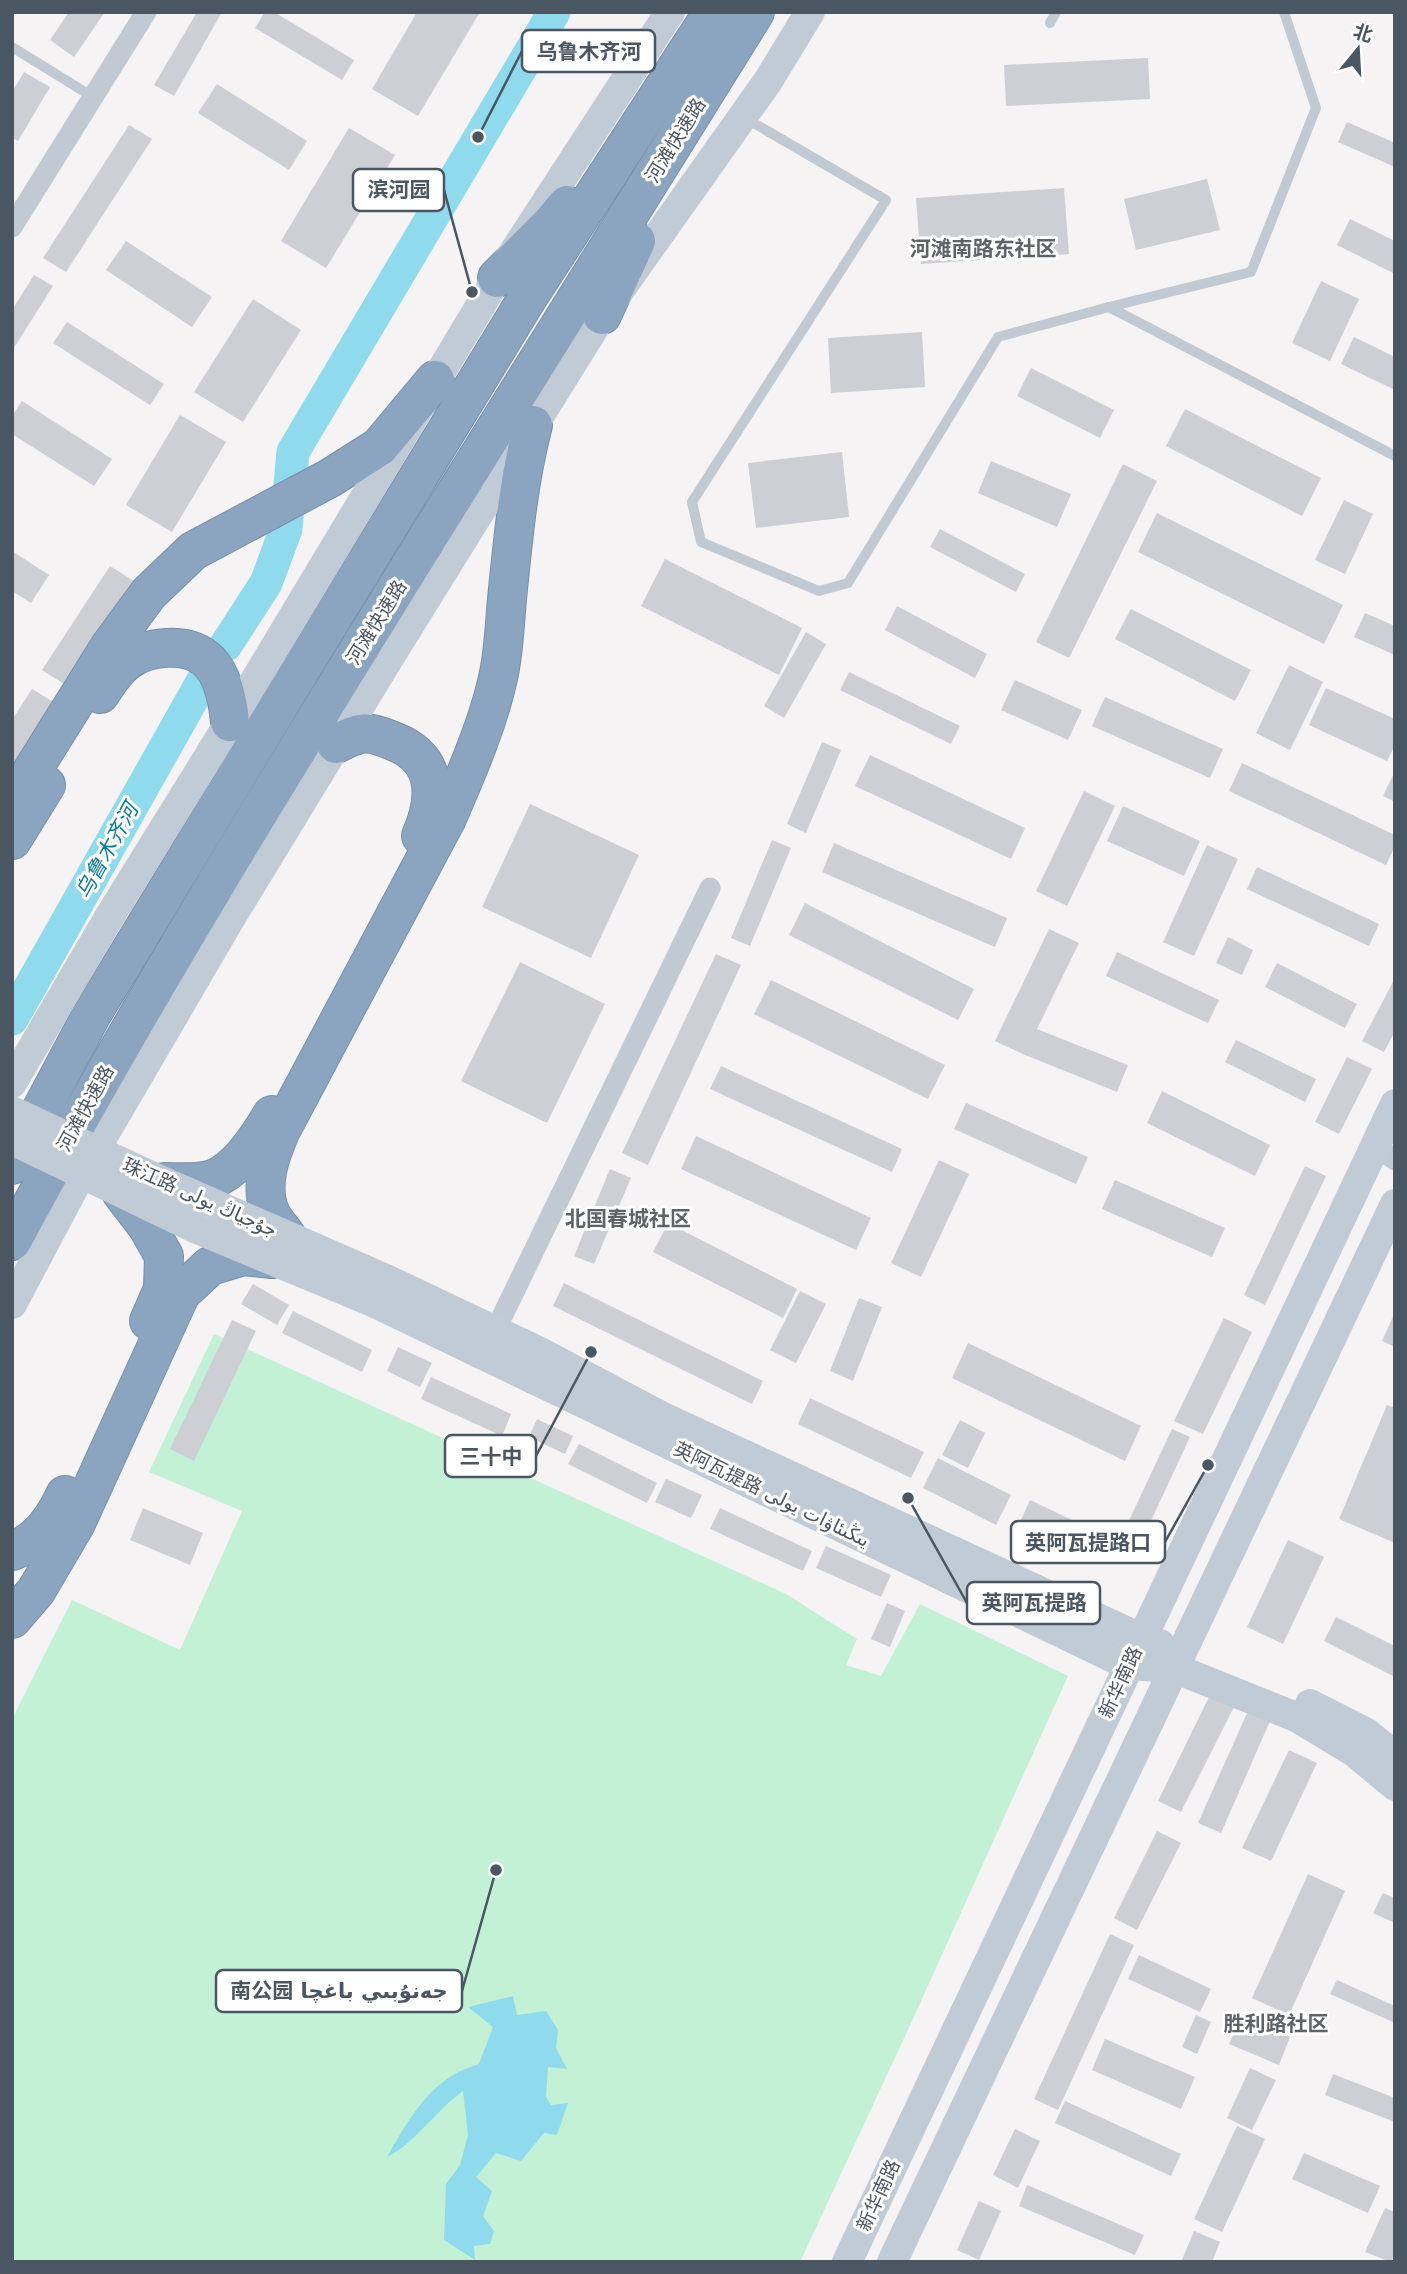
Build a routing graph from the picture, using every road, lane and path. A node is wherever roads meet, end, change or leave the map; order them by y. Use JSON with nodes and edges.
{"nodes":[{"id":1,"x":146,"y":12,"type":"edge"},
{"id":2,"x":670,"y":12,"type":"edge"},
{"id":3,"x":713,"y":12,"type":"edge"},
{"id":4,"x":755,"y":12,"type":"edge"},
{"id":5,"x":810,"y":12,"type":"edge"},
{"id":6,"x":1056,"y":12,"type":"edge"},
{"id":7,"x":1284,"y":12,"type":"edge"},
{"id":8,"x":1050,"y":23,"type":"dead end"},
{"id":9,"x":12,"y":47,"type":"edge"},
{"id":10,"x":693,"y":78,"type":"junction"},
{"id":11,"x":93,"y":97,"type":"junction"},
{"id":12,"x":743,"y":116,"type":"junction"},
{"id":13,"x":12,"y":227,"type":"edge"},
{"id":14,"x":497,"y":278,"type":"junction"},
{"id":15,"x":1109,"y":307,"type":"junction"},
{"id":16,"x":602,"y":315,"type":"junction"},
{"id":17,"x":435,"y":380,"type":"junction"},
{"id":18,"x":533,"y":425,"type":"junction"},
{"id":19,"x":1395,"y":456,"type":"edge"},
{"id":20,"x":230,"y":722,"type":"junction"},
{"id":21,"x":336,"y":744,"type":"junction"},
{"id":22,"x":12,"y":803,"type":"edge"},
{"id":23,"x":12,"y":840,"type":"edge"},
{"id":24,"x":418,"y":861,"type":"junction"},
{"id":25,"x":710,"y":888,"type":"dead end"},
{"id":26,"x":12,"y":1083,"type":"edge"},
{"id":27,"x":1395,"y":1104,"type":"edge"},
{"id":28,"x":12,"y":1111,"type":"edge"},
{"id":29,"x":12,"y":1140,"type":"edge"},
{"id":30,"x":1385,"y":1153,"type":"edge"},
{"id":31,"x":12,"y":1166,"type":"edge"},
{"id":32,"x":164,"y":1182,"type":"junction"},
{"id":33,"x":121,"y":1192,"type":"junction"},
{"id":34,"x":1395,"y":1204,"type":"edge"},
{"id":35,"x":12,"y":1241,"type":"edge"},
{"id":36,"x":279,"y":1247,"type":"junction"},
{"id":37,"x":382,"y":1292,"type":"junction"},
{"id":38,"x":12,"y":1304,"type":"edge"},
{"id":39,"x":495,"y":1331,"type":"junction"},
{"id":40,"x":79,"y":1491,"type":"junction"},
{"id":41,"x":12,"y":1551,"type":"edge"},
{"id":42,"x":12,"y":1619,"type":"edge"},
{"id":43,"x":1141,"y":1638,"type":"junction"},
{"id":44,"x":1178,"y":1659,"type":"junction"},
{"id":45,"x":1128,"y":1665,"type":"junction"},
{"id":46,"x":1395,"y":1756,"type":"edge"},
{"id":47,"x":1395,"y":1786,"type":"edge"},
{"id":48,"x":847,"y":2262,"type":"edge"},
{"id":49,"x":892,"y":2262,"type":"edge"}],
"edges":[{"from":1,"to":11,"type":"street"},
{"from":2,"to":14,"type":"street"},
{"from":3,"to":10,"type":"highway","name":"河滩快速路"},
{"from":4,"to":10,"type":"highway","name":"河滩快速路"},
{"from":5,"to":12,"type":"street"},
{"from":6,"to":8,"type":"lane"},
{"from":7,"to":15,"type":"lane"},
{"from":9,"to":11,"type":"lane"},
{"from":10,"to":14,"type":"highway"},
{"from":10,"to":16,"type":"highway"},
{"from":10,"to":31,"type":"highway","name":"河滩快速路"},
{"from":10,"to":35,"type":"highway","name":"河滩快速路"},
{"from":11,"to":13,"type":"street"},
{"from":12,"to":15,"type":"lane"},
{"from":12,"to":16,"type":"street"},
{"from":14,"to":17,"type":"street"},
{"from":15,"to":19,"type":"lane"},
{"from":16,"to":18,"type":"street"},
{"from":17,"to":20,"type":"street"},
{"from":17,"to":22,"type":"highway"},
{"from":18,"to":21,"type":"street"},
{"from":18,"to":24,"type":"highway"},
{"from":20,"to":23,"type":"highway"},
{"from":20,"to":26,"type":"street"},
{"from":21,"to":24,"type":"highway"},
{"from":21,"to":38,"type":"street"},
{"from":24,"to":32,"type":"highway"},
{"from":24,"to":36,"type":"highway"},
{"from":25,"to":39,"type":"street"},
{"from":27,"to":30,"type":"street","name":"新华南路"},
{"from":28,"to":32,"type":"street","name":"珠江路 جۇجياڭ يولى","bridge":true},
{"from":29,"to":33,"type":"street","name":"珠江路 جۇجياڭ يولى","bridge":true},
{"from":30,"to":43,"type":"street","name":"新华南路"},
{"from":32,"to":36,"type":"street","name":"珠江路 جۇجياڭ يولى","bridge":true},
{"from":33,"to":36,"type":"street","name":"珠江路 جۇجياڭ يولى","bridge":true},
{"from":33,"to":40,"type":"highway"},
{"from":34,"to":44,"type":"street"},
{"from":36,"to":37,"type":"street","name":"珠江路 جۇجياڭ يولى","bridge":true},
{"from":36,"to":40,"type":"highway","bridge":true},
{"from":37,"to":39,"type":"street","name":"英阿瓦提路 يىڭىئاۋات يولى"},
{"from":37,"to":45,"type":"street","name":"英阿瓦提路 يىڭىئاۋات يولى"},
{"from":39,"to":43,"type":"street","name":"英阿瓦提路 يىڭىئاۋات يولى"},
{"from":40,"to":41,"type":"highway"},
{"from":40,"to":42,"type":"highway"},
{"from":43,"to":44,"type":"street","name":"英阿瓦提路 يىڭىئاۋات يولى"},
{"from":43,"to":45,"type":"street","name":"新华南路"},
{"from":44,"to":45,"type":"street","name":"英阿瓦提路 يىڭىئاۋات يولى"},
{"from":44,"to":46,"type":"street"},
{"from":44,"to":47,"type":"street"},
{"from":44,"to":49,"type":"street"},
{"from":45,"to":48,"type":"street","name":"新华南路"}]}
